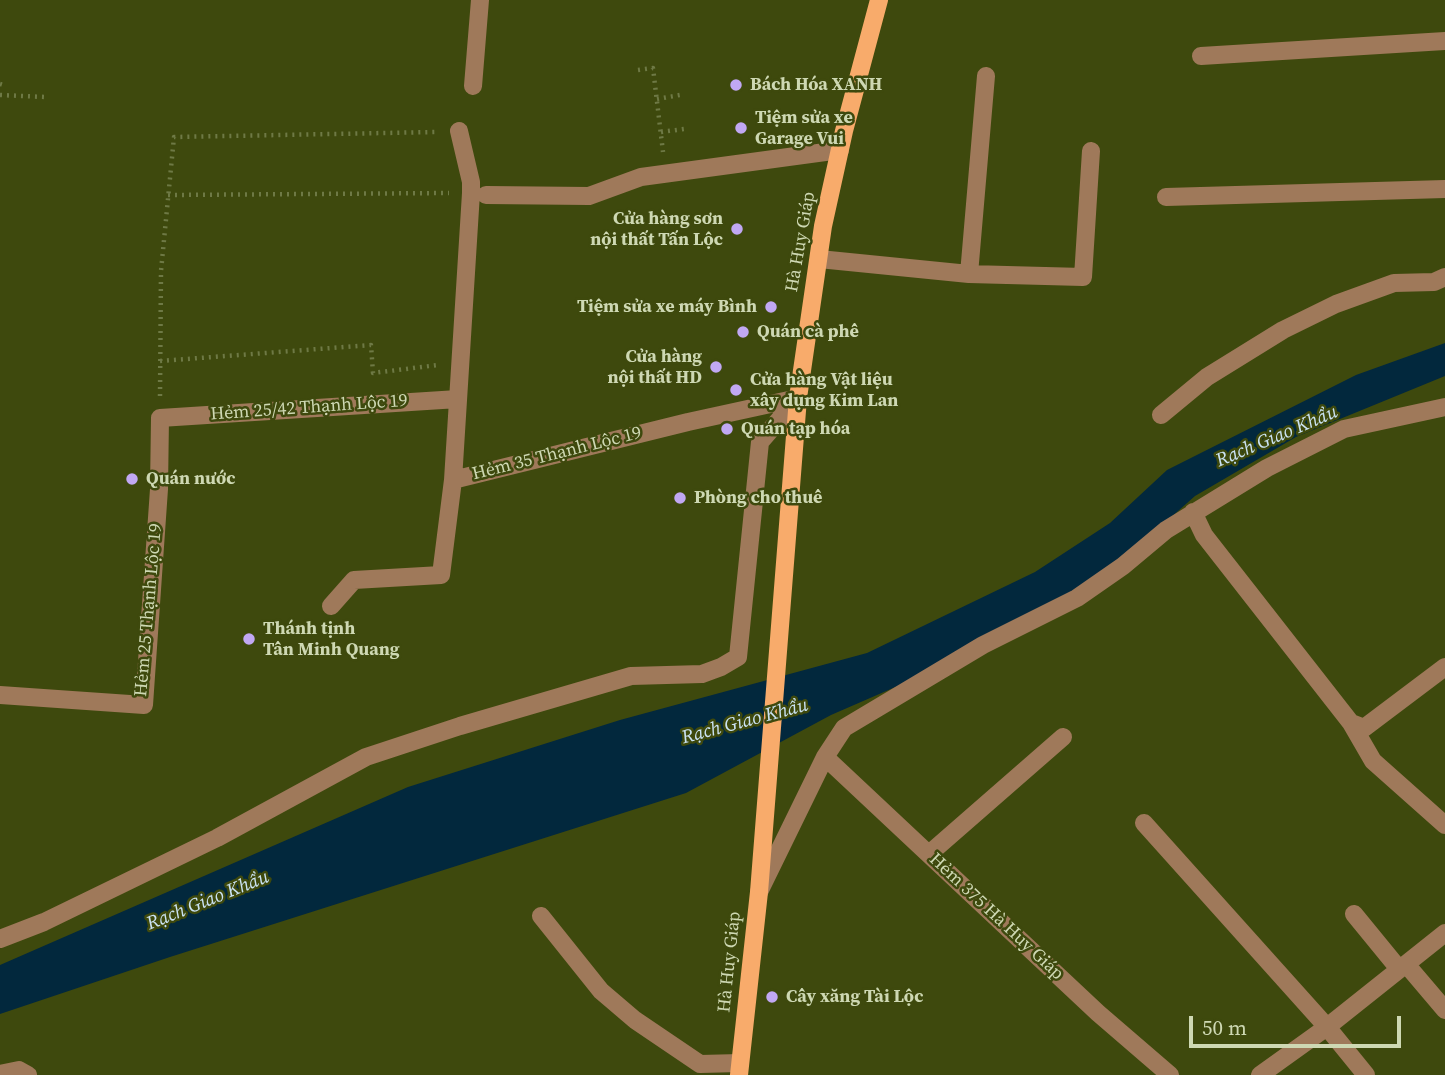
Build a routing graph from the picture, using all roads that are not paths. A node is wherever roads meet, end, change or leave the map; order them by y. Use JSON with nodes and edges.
{"nodes":[{"id":1,"x":480,"y":0,"type":"edge"},
{"id":2,"x":879,"y":0,"type":"edge"},
{"id":3,"x":1445,"y":41,"type":"edge"},
{"id":4,"x":1201,"y":56,"type":"dead end"},
{"id":5,"x":986,"y":76,"type":"dead end"},
{"id":6,"x":473,"y":86,"type":"dead end"},
{"id":7,"x":459,"y":131,"type":"road end"},
{"id":8,"x":840,"y":150,"type":"junction"},
{"id":9,"x":1091,"y":151,"type":"dead end"},
{"id":10,"x":1445,"y":190,"type":"edge"},
{"id":11,"x":479,"y":194,"type":"junction"},
{"id":12,"x":1166,"y":197,"type":"dead end"},
{"id":13,"x":819,"y":259,"type":"junction"},
{"id":14,"x":969,"y":274,"type":"junction"},
{"id":15,"x":1445,"y":277,"type":"edge"},
{"id":16,"x":798,"y":398,"type":"junction"},
{"id":17,"x":458,"y":399,"type":"junction"},
{"id":18,"x":1445,"y":407,"type":"edge"},
{"id":19,"x":1161,"y":415,"type":"dead end"},
{"id":20,"x":160,"y":418,"type":"joint"},
{"id":21,"x":453,"y":480,"type":"junction"},
{"id":22,"x":1194,"y":512,"type":"junction"},
{"id":23,"x":331,"y":606,"type":"dead end"},
{"id":24,"x":1445,"y":667,"type":"edge"},
{"id":25,"x":0,"y":695,"type":"edge"},
{"id":26,"x":1352,"y":723,"type":"junction"},
{"id":27,"x":1063,"y":737,"type":"dead end"},
{"id":28,"x":825,"y":757,"type":"junction"},
{"id":29,"x":1144,"y":823,"type":"dead end"},
{"id":30,"x":1445,"y":825,"type":"edge"},
{"id":31,"x":929,"y":854,"type":"junction"},
{"id":32,"x":759,"y":892,"type":"junction"},
{"id":33,"x":1354,"y":914,"type":"dead end"},
{"id":34,"x":541,"y":916,"type":"dead end"},
{"id":35,"x":1445,"y":933,"type":"edge"},
{"id":36,"x":0,"y":939,"type":"edge"},
{"id":37,"x":1402,"y":966,"type":"junction"},
{"id":38,"x":1445,"y":1010,"type":"edge"},
{"id":39,"x":1327,"y":1027,"type":"junction"},
{"id":40,"x":739,"y":1069,"type":"edge"},
{"id":41,"x":0,"y":1074,"type":"edge"},
{"id":42,"x":28,"y":1075,"type":"edge"},
{"id":43,"x":1170,"y":1075,"type":"edge"},
{"id":44,"x":1260,"y":1075,"type":"edge"},
{"id":45,"x":1366,"y":1075,"type":"edge"}],
"edges":[{"from":1,"to":6,"type":"street"},
{"from":2,"to":8,"type":"main road","name":"Hà Huy Giáp"},
{"from":3,"to":4,"type":"street"},
{"from":5,"to":14,"type":"street"},
{"from":7,"to":11,"type":"street","name":"Hẻm 35 Thạnh Lộc 19"},
{"from":8,"to":11,"type":"street"},
{"from":8,"to":13,"type":"main road","name":"Hà Huy Giáp"},
{"from":9,"to":14,"type":"street"},
{"from":10,"to":12,"type":"street"},
{"from":11,"to":17,"type":"street","name":"Hẻm 35 Thạnh Lộc 19"},
{"from":13,"to":14,"type":"street"},
{"from":13,"to":16,"type":"main road","name":"Hà Huy Giáp"},
{"from":15,"to":19,"type":"street"},
{"from":16,"to":21,"type":"street","name":"Hẻm 35 Thạnh Lộc 19"},
{"from":16,"to":32,"type":"main road","name":"Hà Huy Giáp"},
{"from":16,"to":36,"type":"street"},
{"from":17,"to":20,"type":"street","name":"Hẻm 25/42 Thạnh Lộc 19"},
{"from":17,"to":21,"type":"street","name":"Hẻm 35 Thạnh Lộc 19"},
{"from":18,"to":22,"type":"street"},
{"from":20,"to":25,"type":"street","name":"Hẻm 25 Thạnh Lộc 19"},
{"from":21,"to":23,"type":"street"},
{"from":22,"to":26,"type":"street"},
{"from":22,"to":28,"type":"street"},
{"from":24,"to":26,"type":"street"},
{"from":26,"to":30,"type":"street"},
{"from":27,"to":31,"type":"street"},
{"from":28,"to":31,"type":"street","name":"Hẻm 375 Hà Huy Giáp"},
{"from":28,"to":32,"type":"street"},
{"from":29,"to":39,"type":"street"},
{"from":31,"to":43,"type":"street","name":"Hẻm 375 Hà Huy Giáp"},
{"from":32,"to":40,"type":"main road","name":"Hà Huy Giáp"},
{"from":33,"to":37,"type":"street"},
{"from":34,"to":40,"type":"street"},
{"from":35,"to":37,"type":"street"},
{"from":37,"to":38,"type":"street"},
{"from":37,"to":39,"type":"street"},
{"from":39,"to":44,"type":"street"},
{"from":39,"to":45,"type":"street"},
{"from":41,"to":42,"type":"street"}]}
